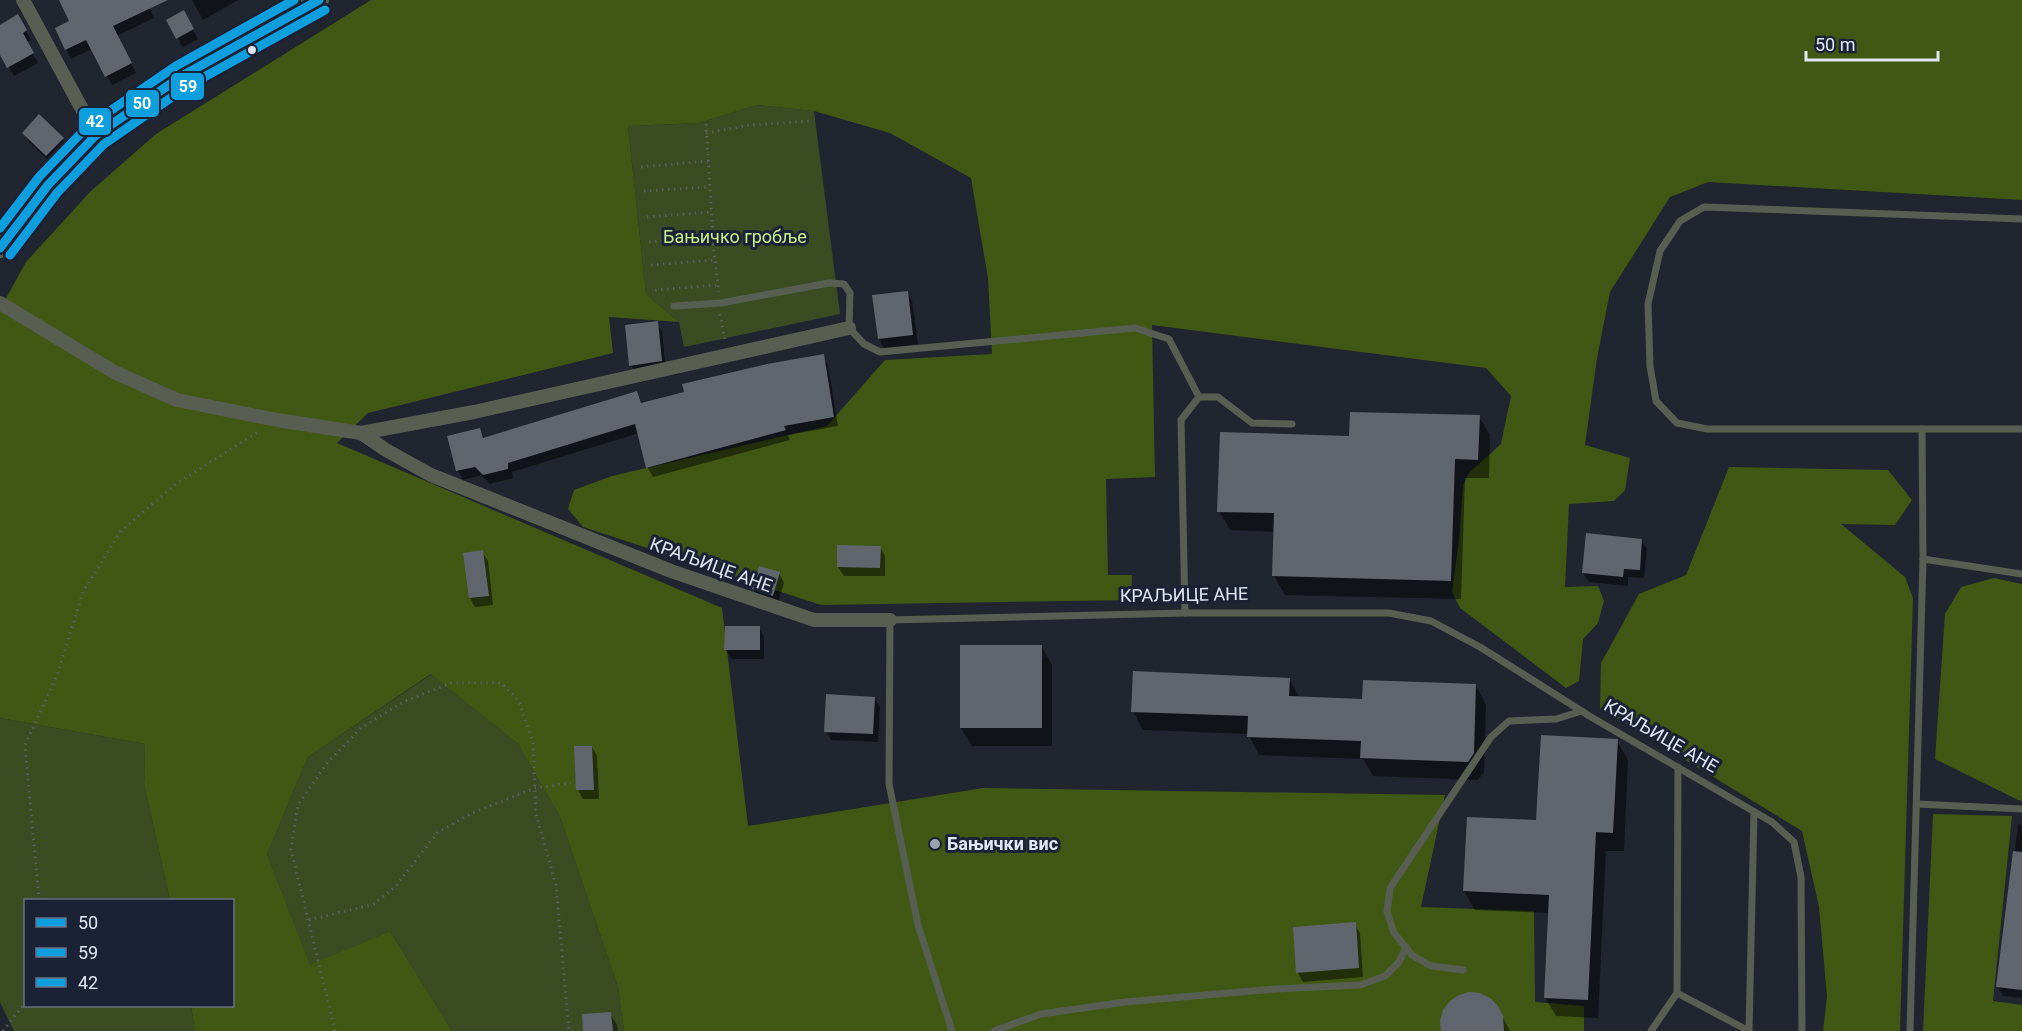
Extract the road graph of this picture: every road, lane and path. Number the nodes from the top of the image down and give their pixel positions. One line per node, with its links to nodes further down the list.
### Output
1 (23, 0): 6 (street)
2 (319, 0): 6 (main road)
3 (810, 121): 5 (path)
4 (706, 124): 5 (path)
5 (706, 133): 7 (path)
6 (96, 135): 16 (main road)
7 (708, 161): 8 (path); 9 (path)
8 (641, 167)
9 (710, 187): 10 (path); 11 (path)
10 (644, 191)
11 (711, 212): 12 (path); 14 (path)
12 (647, 217)
13 (2022, 219): 29 (lane)
14 (713, 236): 15 (path); 17 (path)
15 (649, 242)
16 (0, 248)
17 (715, 260): 18 (path); 19 (path)
18 (651, 265)
19 (718, 285): 20 (path); 22 (path)
20 (655, 290)
21 (0, 303): 27 (street)
22 (719, 303): 23 (lane); 24 (lane); 25 (path)
23 (674, 306)
24 (849, 328): 25 (street); 26 (lane)
25 (729, 355): 31 (street)
26 (1199, 397): 28 (lane); 34 (lane)
27 (277, 420): 31 (street); 43 (path)
28 (1292, 424)
29 (1922, 429): 30 (lane); 32 (lane)
30 (2022, 429)
31 (361, 433): 35 (street, КРАЉИЦЕ АНЕ)
32 (1923, 559): 33 (lane); 40 (lane)
33 (2022, 574)
34 (1185, 613): 35 (lane, КРАЉИЦЕ АНЕ); 36 (lane, КРАЉИЦЕ АНЕ)
35 (890, 620): 52 (lane)
36 (1582, 711): 37 (lane, КРАЉИЦЕ АНЕ); 45 (lane)
37 (1678, 767): 42 (lane, КРАЉИЦЕ АНЕ); 47 (lane)
38 (571, 783): 39 (path)
39 (535, 788): 44 (path); 44 (path); 51 (path)
40 (1917, 804): 41 (lane); 57 (lane)
41 (2022, 808)
42 (1754, 812): 55 (lane); 56 (lane, КРАЉИЦЕ АНЕ)
43 (39, 899)
44 (309, 920): 50 (path)
45 (1406, 947): 46 (lane); 53 (lane)
46 (1463, 970)
47 (1677, 993): 54 (lane); 55 (lane)
48 (24, 1005): 49 (path)
49 (3, 1031)
50 (335, 1031)
51 (568, 1031)
52 (952, 1031)
53 (993, 1031)
54 (1651, 1031)
55 (1749, 1031)
56 (1802, 1031)
57 (1910, 1031)

